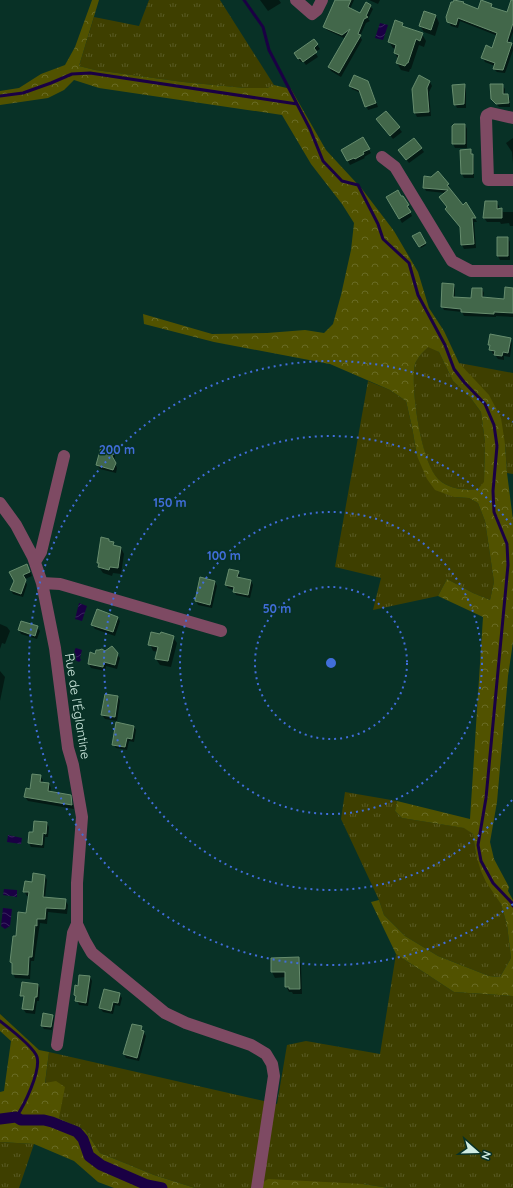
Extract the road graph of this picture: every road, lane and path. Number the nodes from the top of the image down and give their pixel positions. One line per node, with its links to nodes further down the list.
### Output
1 (296, 0): 2 (street)
2 (322, 0)
3 (513, 118): 5 (street)
4 (382, 157): 6 (street)
5 (513, 180)
6 (513, 271)
7 (64, 456): 9 (street)
8 (0, 503): 9 (street, Rue de l'Églantine)
9 (35, 562): 10 (street, Rue de l'Églantine)
10 (42, 583): 11 (street); 12 (street, Rue de l'Églantine)
11 (222, 632)
12 (77, 924): 13 (street, Rue de l'Églantine); 14 (street, Rue de l'Églantine)
13 (57, 1045)
14 (257, 1188)

